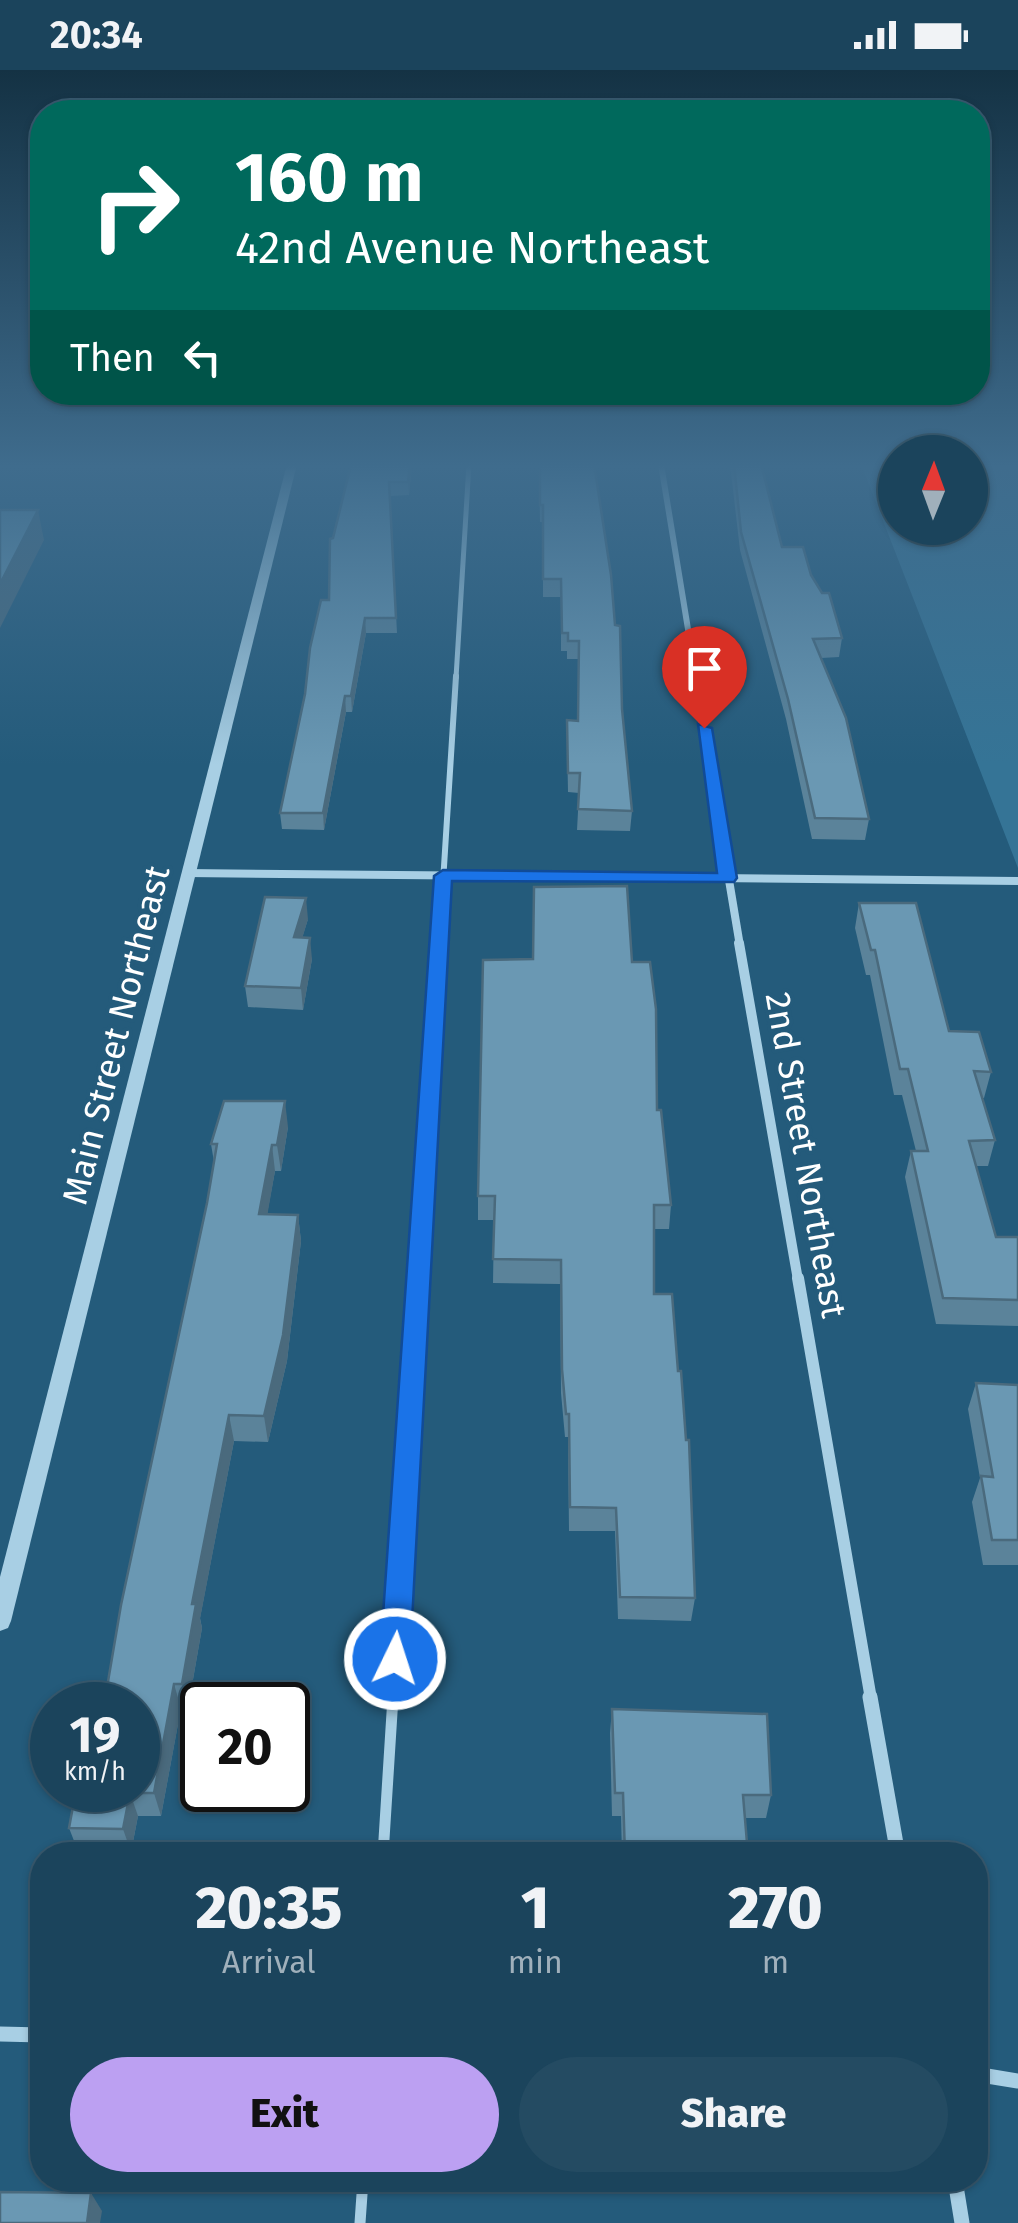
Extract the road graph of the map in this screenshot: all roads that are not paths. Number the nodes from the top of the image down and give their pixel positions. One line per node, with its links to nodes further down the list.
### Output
1 (266, 564): 4 (street, Main Street Northeast)
2 (463, 564): 5 (lane)
3 (677, 564): 6 (street, 2nd Street Northeast)
4 (188, 873): 5 (street); 8 (street, Main Street Northeast)
5 (443, 876): 6 (street); 9 (lane)
6 (728, 878): 7 (street); 10 (street, 2nd Street Northeast)
7 (1018, 881)
8 (0, 1621)
9 (384, 1842)
10 (896, 1842)
11 (0, 2034): 12 (street)
12 (30, 2035)
13 (988, 2076): 14 (street)
14 (1018, 2082)
15 (362, 2192): 17 (lane)
16 (956, 2192): 18 (street)
17 (360, 2223)
18 (962, 2223)

